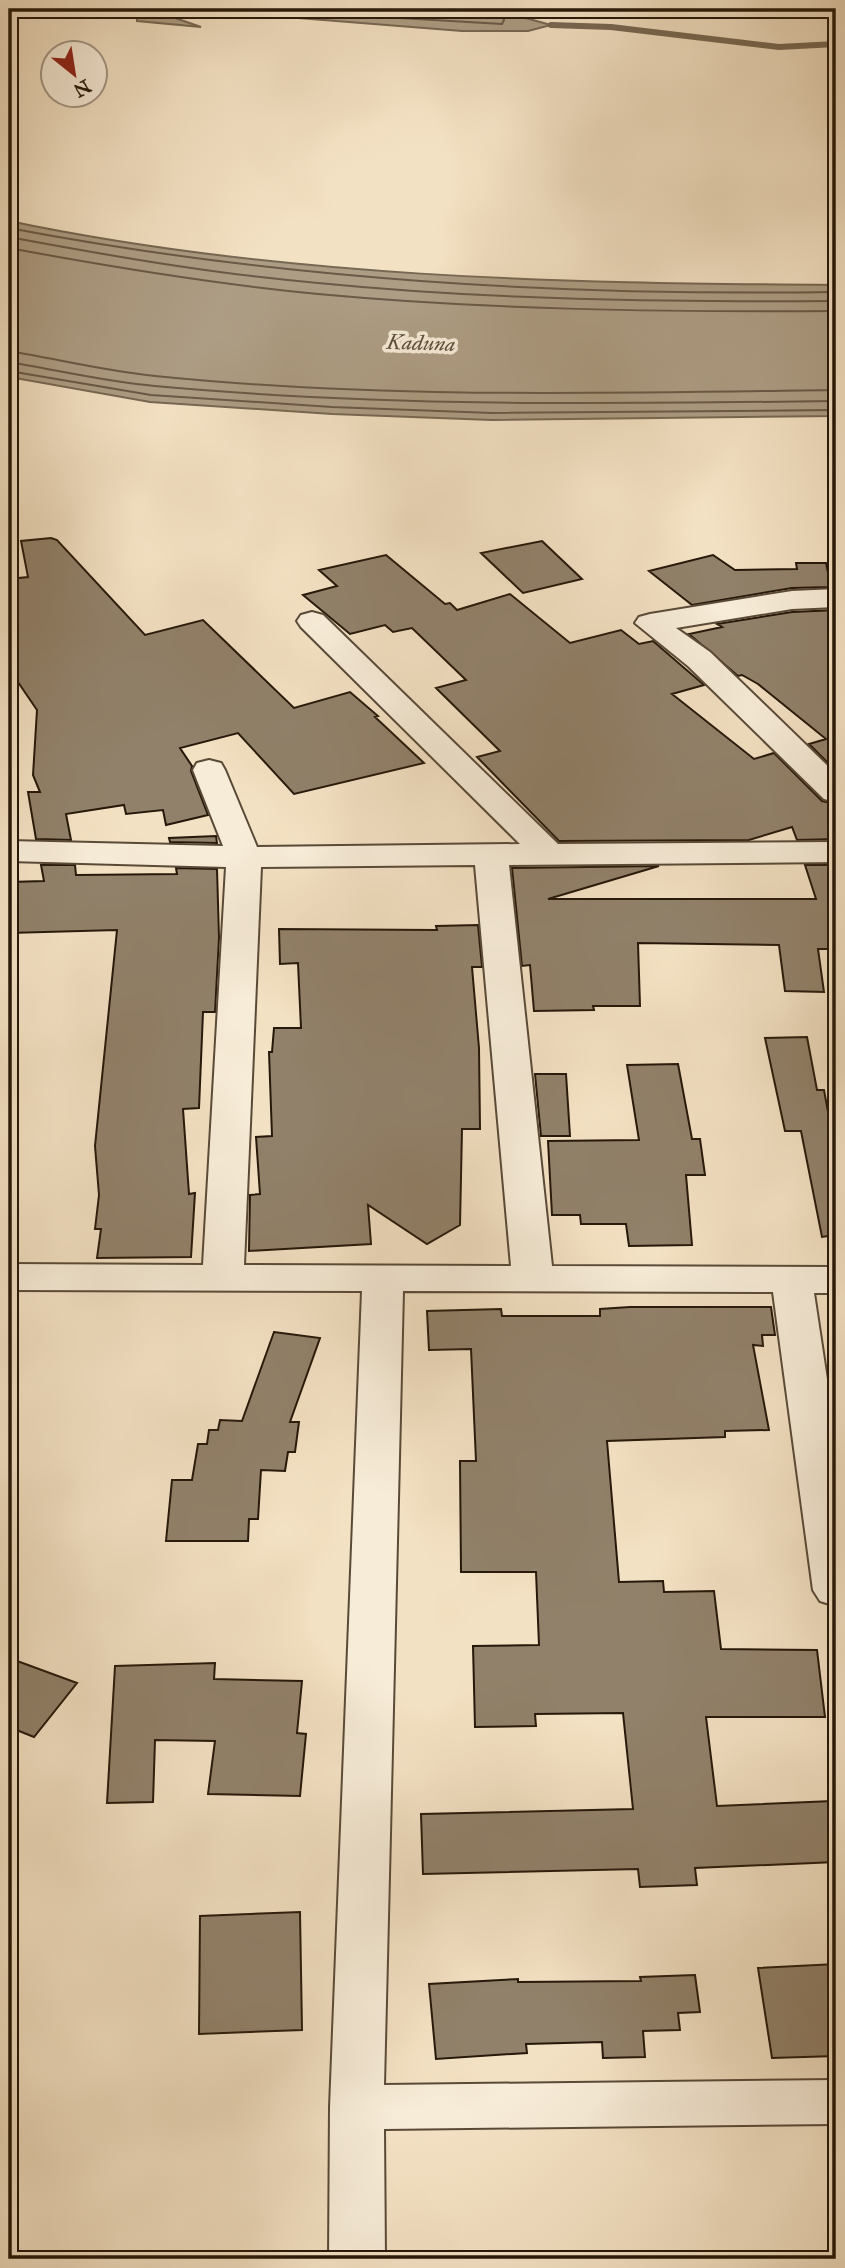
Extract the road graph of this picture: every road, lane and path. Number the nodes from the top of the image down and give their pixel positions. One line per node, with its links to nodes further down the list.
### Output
1 (836, 598): 4 (street)
2 (312, 621): 7 (street)
3 (209, 770): 8 (street)
4 (836, 792)
5 (9, 851): 8 (street)
6 (836, 852): 7 (street)
7 (549, 854): 9 (street)
8 (244, 857): 9 (street); 11 (street)
9 (491, 857): 13 (street)
10 (9, 1277): 11 (street)
11 (223, 1278): 12 (street)
12 (383, 1278): 13 (street); 18 (street)
13 (533, 1279): 14 (street)
14 (792, 1280): 15 (street); 16 (street)
15 (836, 1280)
16 (836, 1590)
17 (836, 2102): 18 (street)
18 (357, 2107): 19 (street)
19 (357, 2259)

